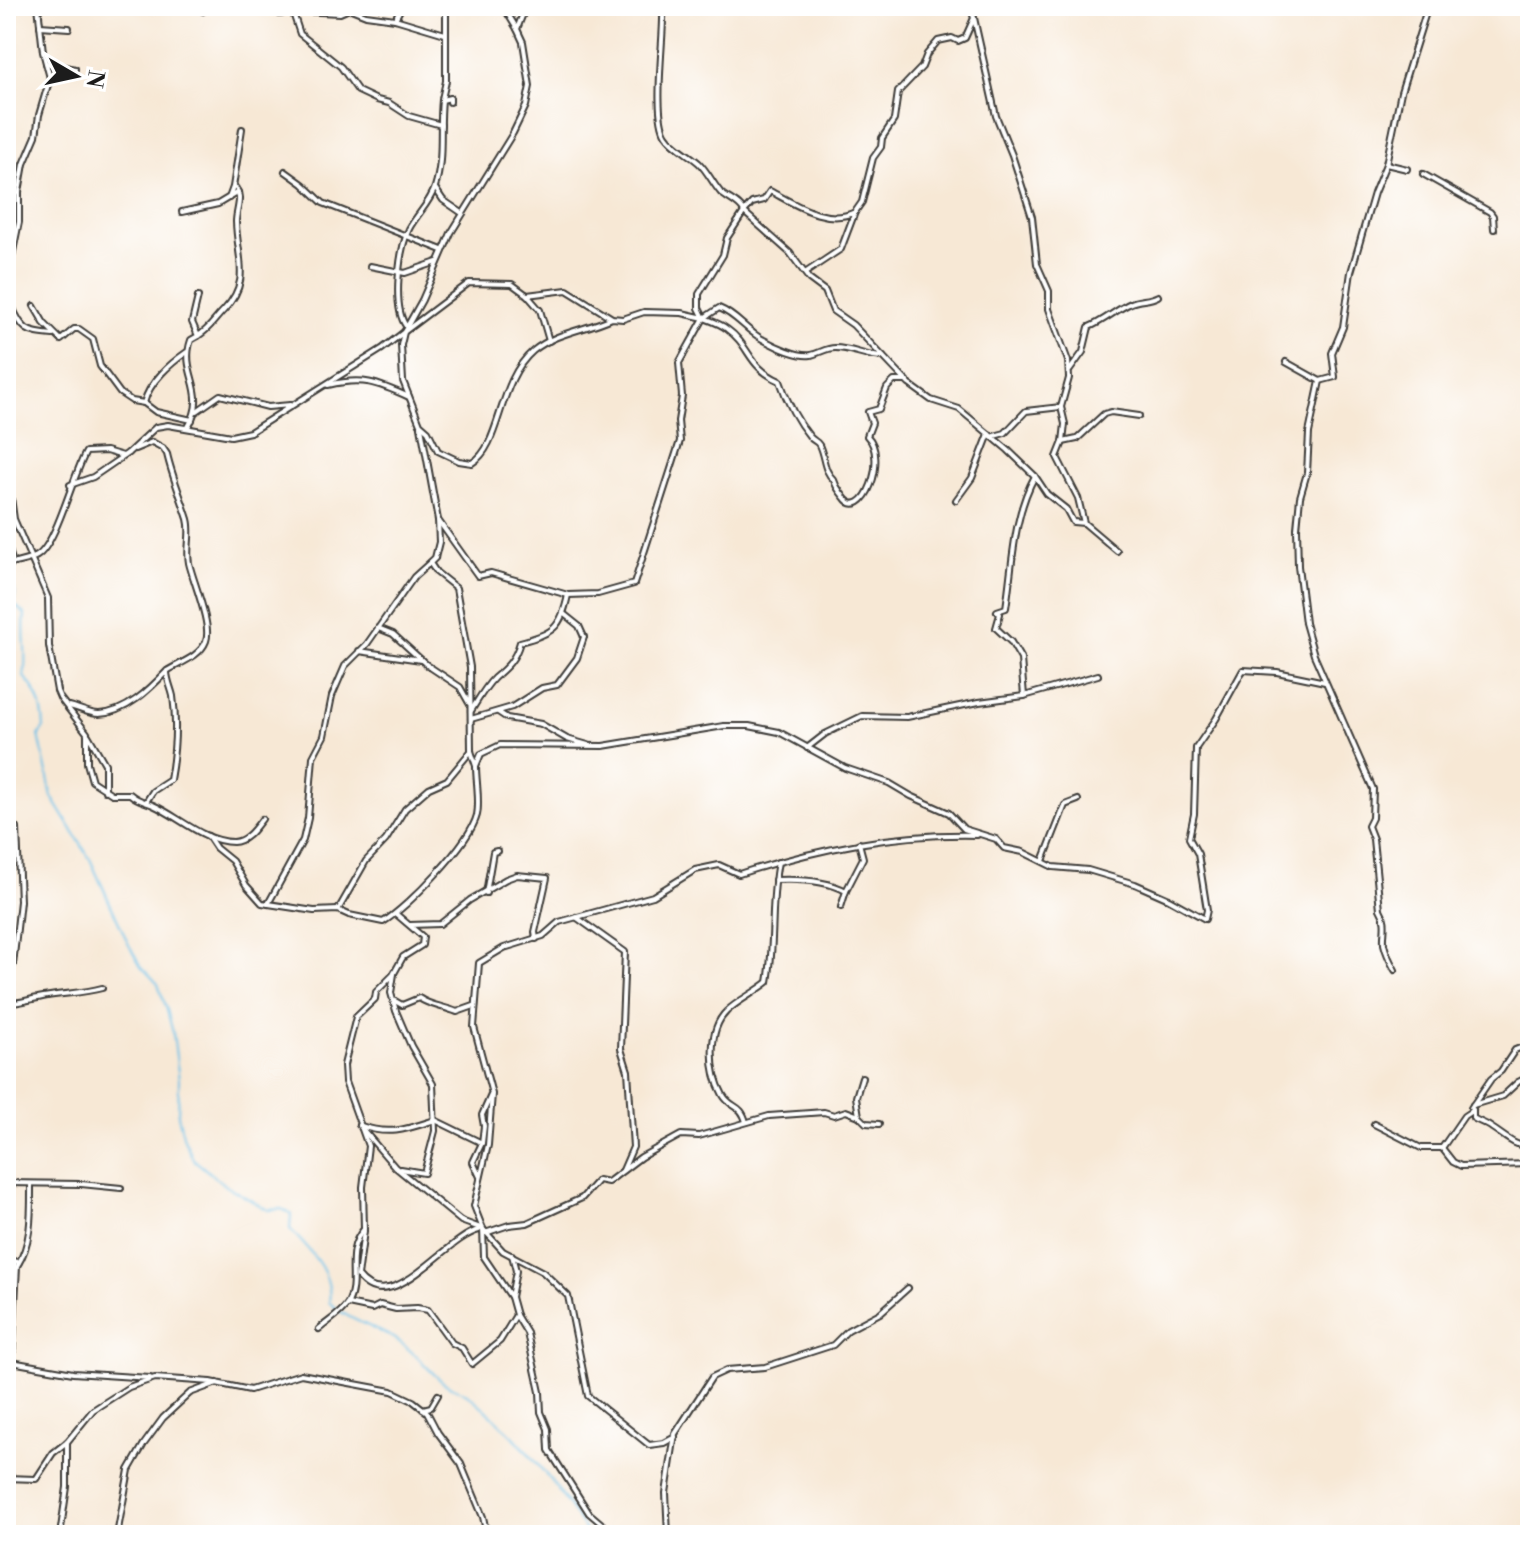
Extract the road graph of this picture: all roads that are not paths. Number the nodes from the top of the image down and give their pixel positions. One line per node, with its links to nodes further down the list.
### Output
1 (38, 6): 15 (street)
2 (286, 6): 11 (street)
3 (402, 6): 14 (street)
4 (446, 6): 18 (street)
5 (503, 6): 17 (street)
6 (526, 6): 17 (street)
7 (663, 6): 34 (street)
8 (970, 6): 13 (street)
9 (1428, 6): 25 (street)
10 (353, 7): 11 (street); 14 (street)
11 (296, 10): 12 (street); 23 (street)
12 (280, 14)
13 (974, 18): 35 (street); 59 (street)
14 (395, 19): 18 (street)
15 (40, 26): 16 (street); 19 (street)
16 (69, 28)
17 (517, 29): 36 (street)
18 (445, 34): 21 (street)
19 (46, 63): 20 (street); 20 (street)
20 (50, 78): 47 (street)
21 (442, 100): 22 (street); 23 (street)
22 (450, 102)
23 (441, 125): 30 (street)
24 (242, 129): 29 (street)
25 (1386, 164): 26 (street); 61 (street)
26 (1407, 169)
27 (285, 171): 38 (street)
28 (1423, 174): 37 (street)
29 (234, 186): 31 (street); 32 (street)
30 (435, 188): 36 (street); 38 (street)
31 (238, 192): 32 (street); 53 (street)
32 (229, 198): 33 (street)
33 (182, 212)
34 (744, 212): 35 (street); 43 (street); 50 (street)
35 (855, 212): 43 (street)
36 (462, 213): 39 (street)
37 (1494, 229)
38 (407, 237): 39 (street); 42 (street)
39 (442, 250): 40 (street)
40 (437, 262): 42 (street); 51 (street)
41 (370, 266): 42 (street)
42 (400, 271): 51 (street)
43 (805, 273): 56 (street)
44 (527, 295): 49 (street); 51 (street); 54 (street)
45 (1158, 296): 59 (street)
46 (198, 297): 53 (street)
47 (9, 300): 52 (street); 58 (street)
48 (34, 306): 52 (street)
49 (612, 318): 50 (street); 54 (street)
50 (704, 318): 56 (street); 60 (street); 89 (street)
51 (405, 329): 62 (street); 63 (street)
52 (56, 335): 64 (street)
53 (198, 336): 55 (street)
54 (549, 341): 71 (street)
55 (187, 352): 64 (street); 68 (street)
56 (885, 357): 60 (street)
57 (1286, 362): 61 (street)
58 (6, 368)
59 (1068, 372): 66 (street)
60 (906, 381): 73 (street)
61 (1320, 381): 96 (street)
62 (325, 386): 63 (street); 65 (street)
63 (409, 397): 71 (street)
64 (144, 403): 70 (street)
65 (292, 404): 68 (street); 72 (street)
66 (1061, 407): 73 (street); 74 (street)
67 (6, 408): 79 (street)
68 (196, 412): 70 (street)
69 (1139, 416): 74 (street)
70 (192, 420): 72 (street)
71 (420, 424): 81 (street)
72 (188, 427): 75 (street)
73 (990, 435): 76 (street); 78 (street)
74 (1063, 442): 82 (street)
75 (126, 454): 77 (street); 77 (street); 94 (street)
76 (1035, 476): 82 (street); 97 (street)
77 (70, 485): 85 (street)
78 (956, 500)
79 (11, 502): 80 (street); 85 (street)
80 (6, 509)
81 (438, 520): 86 (street); 89 (street)
82 (1084, 523): 84 (street)
83 (6, 541): 87 (street)
84 (1117, 551)
85 (29, 557): 87 (street); 98 (street)
86 (435, 558): 91 (street); 99 (street)
87 (13, 563): 88 (street)
88 (6, 566)
89 (568, 595): 90 (street)
90 (564, 614): 99 (street); 100 (street)
91 (378, 628): 92 (street); 93 (street)
92 (359, 651): 93 (street); 121 (street)
93 (423, 660): 99 (street)
94 (167, 671): 98 (street); 109 (street)
95 (1098, 675): 97 (street)
96 (1325, 682): 116 (street); 129 (street)
97 (1024, 696): 104 (street)
98 (66, 706): 102 (street)
99 (471, 708): 101 (street)
100 (498, 712): 101 (street); 103 (street)
101 (471, 719): 105 (street)
102 (87, 733): 107 (street); 107 (street)
103 (590, 746): 104 (street); 106 (street)
104 (807, 748): 113 (street)
105 (471, 751): 106 (street); 123 (street)
106 (476, 766): 124 (street)
107 (105, 791): 109 (street)
108 (1078, 800): 116 (street)
109 (146, 802): 112 (street)
110 (262, 819): 112 (street)
111 (6, 823): 128 (street)
112 (207, 835): 121 (street)
113 (979, 835): 114 (street); 116 (street)
114 (859, 843): 117 (street); 119 (street)
115 (497, 851): 120 (street)
116 (1043, 861)
117 (778, 862): 118 (street); 125 (street)
118 (775, 880): 119 (street); 142 (street)
119 (846, 891): 122 (street)
120 (486, 893): 126 (street); 127 (street)
121 (268, 904): 123 (street)
122 (841, 907)
123 (338, 910): 124 (street)
124 (396, 914): 126 (street)
125 (576, 917): 127 (street); 151 (street)
126 (408, 924): 130 (street)
127 (536, 939): 134 (street)
128 (13, 965)
129 (1395, 970)
130 (394, 972): 132 (street); 145 (street)
131 (102, 988): 133 (street)
132 (393, 1000): 134 (street); 141 (street)
133 (6, 1003)
134 (475, 1006): 138 (street)
135 (1530, 1044): 139 (street)
136 (1530, 1076): 139 (street)
137 (862, 1077): 140 (street)
138 (492, 1093): 146 (street); 152 (street)
139 (1473, 1107): 147 (street); 148 (street)
140 (859, 1116): 142 (street); 143 (street)
141 (435, 1120): 145 (street); 146 (street); 150 (street)
142 (746, 1122): 151 (street)
143 (879, 1124)
144 (1374, 1124): 147 (street)
145 (359, 1125): 150 (street); 156 (street)
146 (482, 1143): 152 (street)
147 (1442, 1148): 149 (street)
148 (1530, 1148)
149 (1530, 1164)
150 (398, 1169): 157 (street)
151 (623, 1172): 157 (street)
152 (480, 1178): 157 (street)
153 (6, 1183): 154 (street)
154 (31, 1184): 155 (street); 160 (street)
155 (121, 1188)
156 (364, 1229): 157 (street); 163 (street)
157 (484, 1231): 158 (street); 162 (street)
158 (512, 1255): 162 (street); 171 (street)
159 (6, 1260): 160 (street)
160 (19, 1262): 166 (street)
161 (908, 1288): 171 (street)
162 (511, 1297): 164 (street)
163 (348, 1304): 164 (street); 165 (street)
164 (516, 1315): 174 (street)
165 (319, 1329)
166 (9, 1361): 167 (street)
167 (155, 1378): 168 (street); 172 (street)
168 (220, 1383): 170 (street); 176 (street)
169 (438, 1395): 170 (street)
170 (423, 1409): 177 (street)
171 (675, 1437): 178 (street)
172 (67, 1442): 173 (street); 175 (street)
173 (6, 1478)
174 (609, 1530)
175 (60, 1535)
176 (117, 1535)
177 (487, 1535)
178 (668, 1535)

